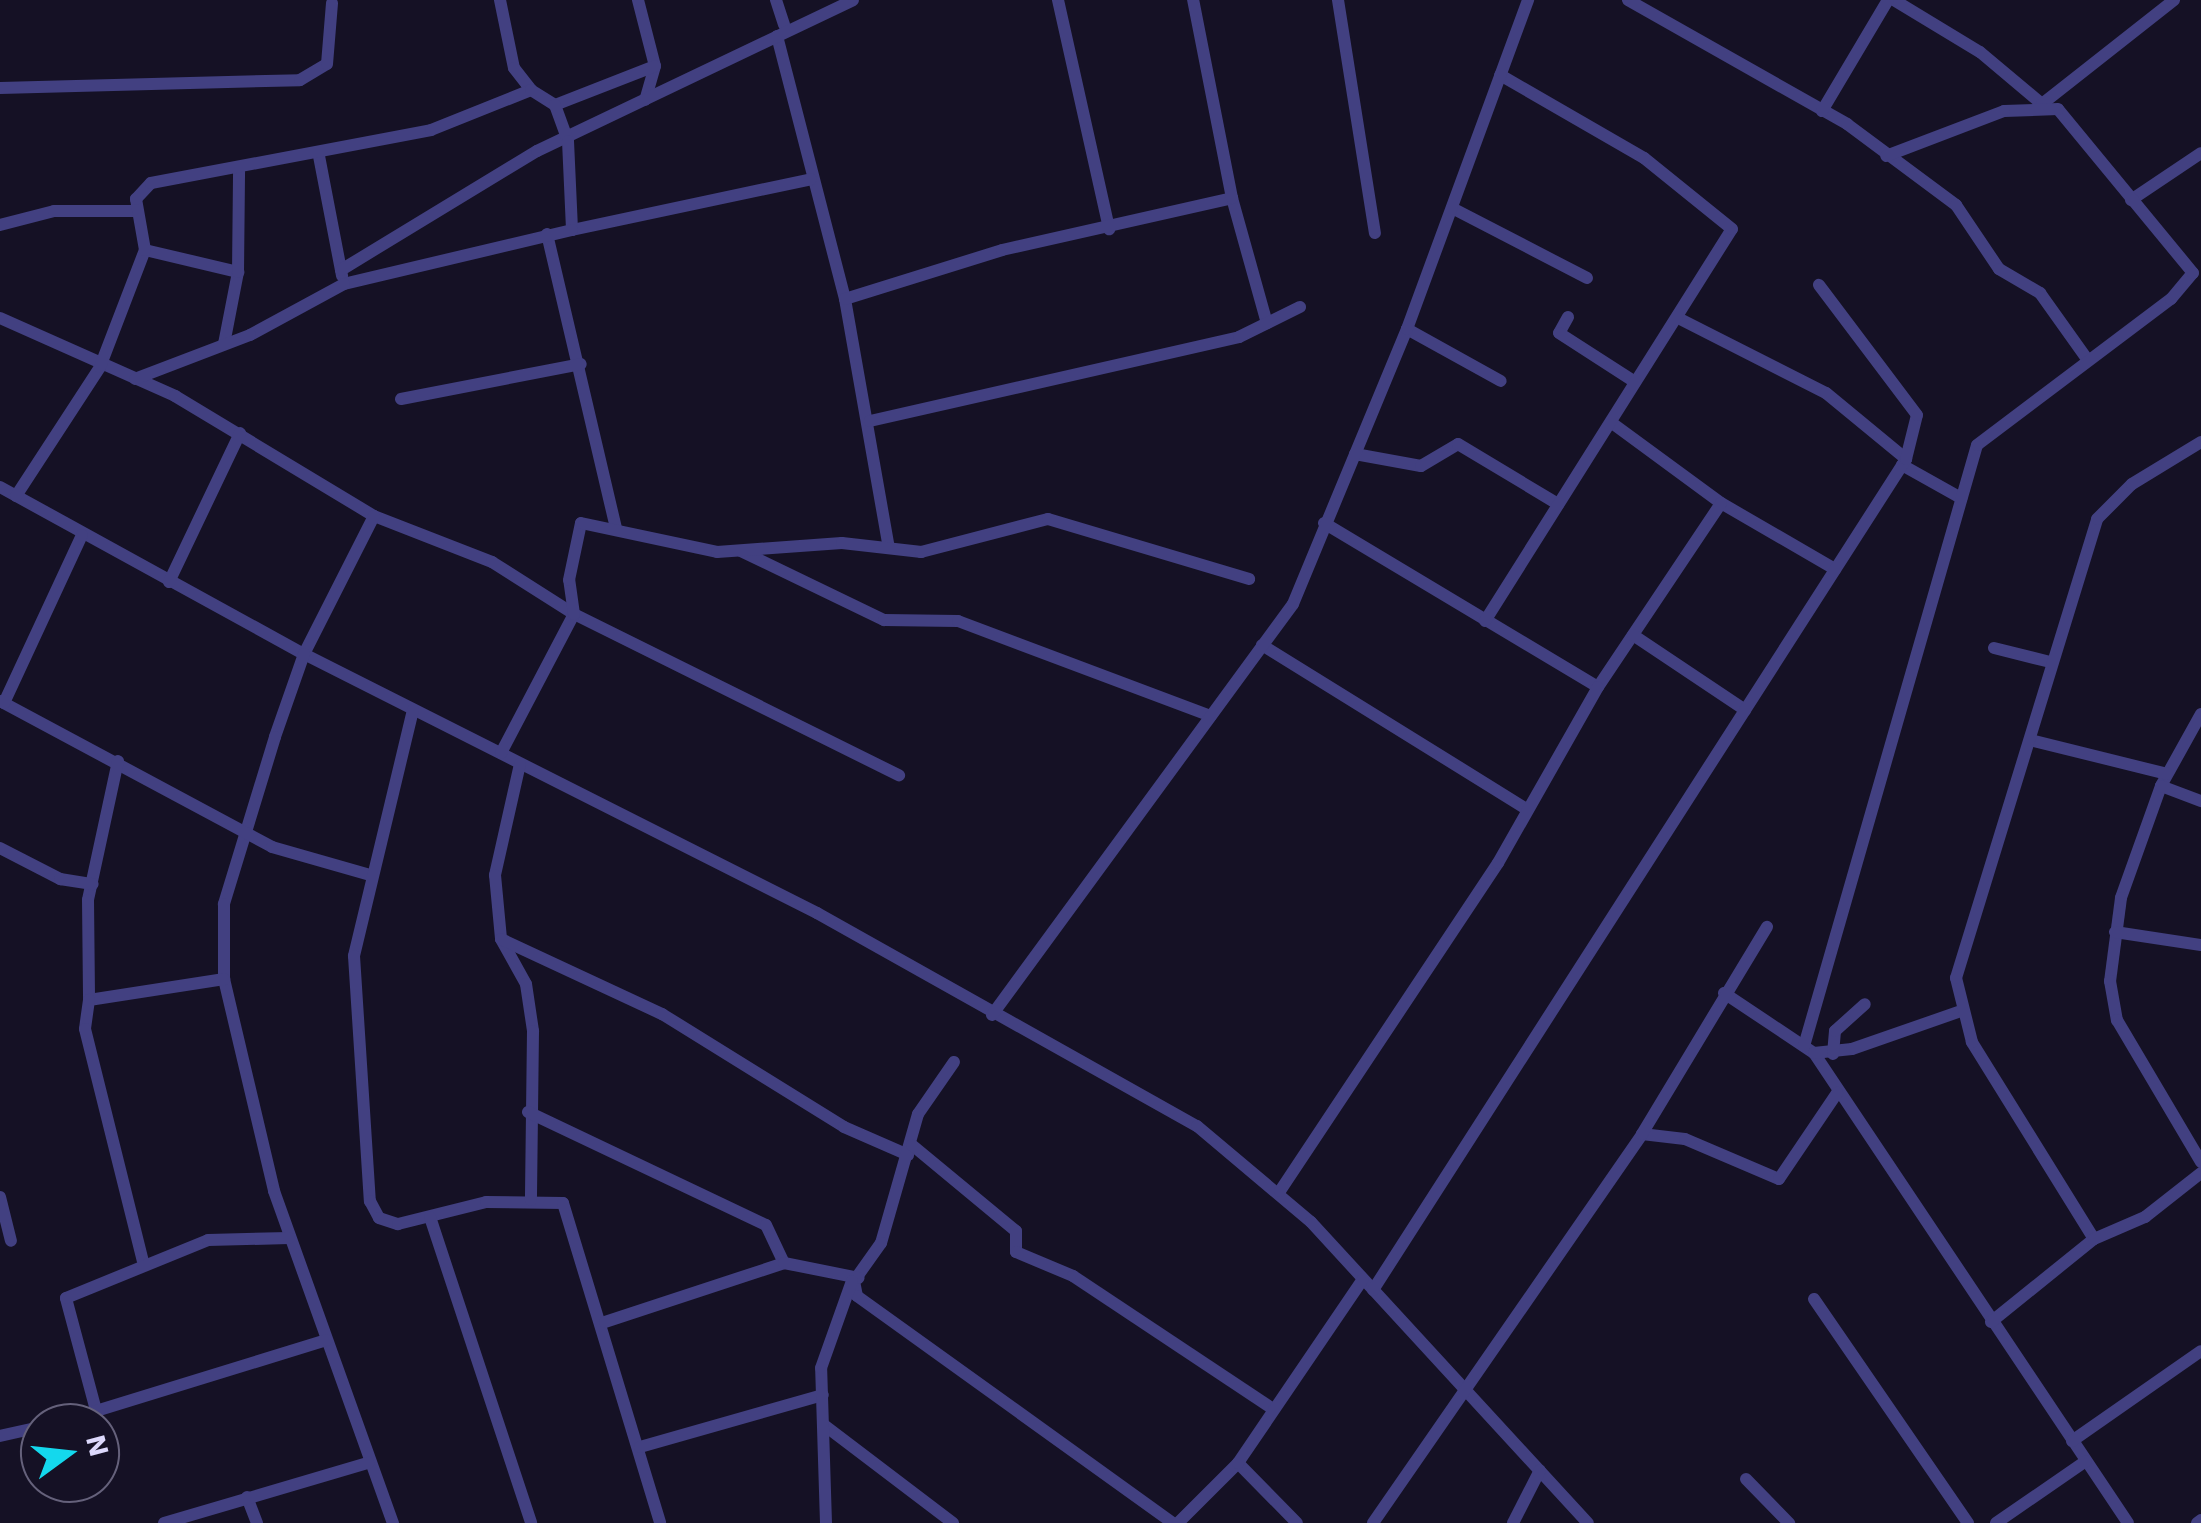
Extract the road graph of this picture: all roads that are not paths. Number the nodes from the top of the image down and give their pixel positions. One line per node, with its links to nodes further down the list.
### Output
1 (347, 0): 12 (street)
2 (500, 0): 18 (street)
3 (638, 0): 15 (street)
4 (776, 0): 14 (street)
5 (852, 0): 14 (street)
6 (1058, 0): 34 (street)
7 (1193, 0): 29 (street)
8 (1338, 0): 36 (street)
9 (1528, 0): 16 (street)
10 (1628, 0): 22 (street)
11 (1891, 0): 20 (street); 22 (street)
12 (328, 2): 17 (street)
13 (2167, 2): 20 (street)
14 (781, 31): 19 (street); 28 (street)
15 (655, 66): 19 (street); 21 (street)
16 (1500, 75): 31 (street); 48 (street)
17 (0, 88)
18 (531, 90): 21 (street); 25 (street)
19 (645, 100): 23 (street)
20 (2042, 104): 26 (street); 30 (street)
21 (555, 105): 23 (street)
22 (1822, 110): 26 (street)
23 (568, 141): 35 (street); 40 (street)
24 (2201, 152): 30 (street)
25 (319, 156): 27 (street); 40 (street)
26 (1886, 156): 52 (street)
27 (239, 172): 32 (street); 39 (street)
28 (812, 179): 35 (street); 44 (street)
29 (1232, 198): 34 (street); 49 (street)
30 (2131, 200): 43 (street)
31 (1452, 208): 41 (street); 50 (street)
32 (136, 211): 33 (street); 38 (street)
33 (0, 225)
34 (1109, 229): 44 (street)
35 (572, 230): 37 (street)
36 (1375, 232)
37 (547, 234): 40 (street); 53 (street)
38 (145, 250): 39 (street); 54 (street)
39 (238, 272): 51 (street)
40 (342, 277): 51 (street)
41 (1587, 278)
42 (1819, 285): 64 (street)
43 (2194, 286): 52 (street)
44 (845, 298): 59 (street)
45 (1300, 307): 49 (street)
46 (1568, 317): 56 (street)
47 (0, 318): 54 (street)
48 (1682, 320): 56 (street); 64 (street)
49 (1267, 323): 59 (street)
50 (1408, 329): 57 (street); 63 (street)
51 (224, 344): 55 (street)
52 (2087, 359): 67 (street)
53 (581, 364): 58 (street); 72 (street)
54 (100, 368): 55 (street); 66 (street)
55 (135, 378): 61 (street)
56 (1632, 380): 60 (street)
57 (1501, 381)
58 (401, 399)
59 (870, 421): 74 (street)
60 (1612, 423): 68 (street); 69 (street)
61 (240, 432): 70 (street); 78 (street)
62 (2201, 442): 85 (street)
63 (1355, 454): 69 (street); 71 (street)
64 (1904, 462): 67 (street); 76 (street)
65 (0, 488): 66 (street)
66 (16, 496): 73 (street)
67 (1961, 498): 114 (street)
68 (1721, 503): 76 (street); 81 (street)
69 (1558, 504): 80 (street)
70 (374, 516): 79 (street); 84 (street)
71 (1324, 523): 80 (street); 82 (street)
72 (616, 528): 75 (street); 79 (street)
73 (82, 535): 78 (street); 87 (street)
74 (888, 544): 75 (street); 77 (street)
75 (738, 550): 91 (street)
76 (1834, 570): 89 (street)
77 (1249, 579)
78 (169, 582): 84 (street)
79 (574, 614): 93 (street); 96 (street)
80 (1485, 620): 86 (street)
81 (1632, 636): 86 (street); 89 (street)
82 (1262, 645): 91 (street); 99 (street)
83 (1994, 648): 85 (street)
84 (304, 654): 88 (street); 100 (street)
85 (2050, 662): 92 (street)
86 (1598, 688): 99 (street)
87 (2, 702): 94 (street)
88 (413, 710): 93 (street); 102 (street)
89 (1745, 710): 134 (street)
90 (2201, 714): 97 (street)
91 (1211, 716): 113 (street)
92 (2030, 740): 97 (street); 112 (street)
93 (502, 753): 95 (street)
94 (118, 761): 100 (street); 103 (street)
95 (520, 764): 106 (street); 113 (street)
96 (900, 775)
97 (2164, 780): 98 (street); 105 (street)
98 (2201, 802)
99 (1526, 809): 123 (street)
100 (251, 837): 102 (street); 108 (street)
101 (0, 848): 103 (street)
102 (370, 875): 126 (street)
103 (92, 884): 110 (street)
104 (1767, 928): 109 (street)
105 (2114, 932): 107 (street); 121 (street)
106 (501, 939): 118 (street); 120 (street)
107 (2201, 946)
108 (224, 979): 110 (street); 127 (street)
109 (1724, 993): 114 (street); 119 (street)
110 (89, 1000): 130 (street)
111 (1864, 1004): 115 (street)
112 (1960, 1010): 115 (street); 128 (street)
113 (992, 1015): 123 (street)
114 (1809, 1049): 115 (street); 117 (street)
115 (1833, 1054)
116 (954, 1062): 120 (street)
117 (1837, 1093): 119 (street); 137 (street)
118 (528, 1112): 125 (street); 131 (street)
119 (1642, 1134): 140 (street)
120 (910, 1150): 132 (street); 144 (street)
121 (2201, 1162)
122 (2201, 1173): 128 (street)
123 (1280, 1190): 134 (street)
124 (0, 1197): 129 (street)
125 (530, 1200): 126 (street); 136 (street)
126 (430, 1217): 157 (street)
127 (289, 1238): 130 (street); 138 (street)
128 (2094, 1239): 137 (street)
129 (11, 1240)
130 (143, 1261): 142 (street)
131 (784, 1262): 133 (street); 136 (street)
132 (866, 1274): 133 (street); 161 (street)
133 (852, 1281): 141 (street)
134 (1368, 1284): 140 (street); 144 (street)
135 (1814, 1299): 167 (street)
136 (605, 1322): 147 (street)
137 (1992, 1322): 146 (street)
138 (327, 1340): 143 (street); 149 (street)
139 (2201, 1351): 146 (street)
140 (1470, 1392): 151 (street); 163 (street)
141 (823, 1395): 145 (street); 147 (street)
142 (94, 1403)
143 (120, 1407)
144 (1270, 1407): 150 (street)
145 (824, 1425): 159 (street); 160 (street)
146 (2072, 1441): 148 (street)
147 (640, 1447): 158 (street)
148 (2086, 1461): 168 (street); 169 (street)
149 (368, 1462): 153 (street); 156 (street)
150 (1238, 1463): 161 (street); 162 (street)
151 (1540, 1470): 164 (street); 165 (street)
152 (1746, 1479): 166 (street)
153 (247, 1497): 154 (street); 155 (street)
154 (164, 1523)
155 (257, 1523)
156 (392, 1523)
157 (530, 1523)
158 (660, 1523)
159 (826, 1523)
160 (953, 1523)
161 (1175, 1523)
162 (1296, 1523)
163 (1373, 1523)
164 (1513, 1523)
165 (1588, 1523)
166 (1788, 1523)
167 (1968, 1523)
168 (1996, 1523)
169 (2128, 1523)

